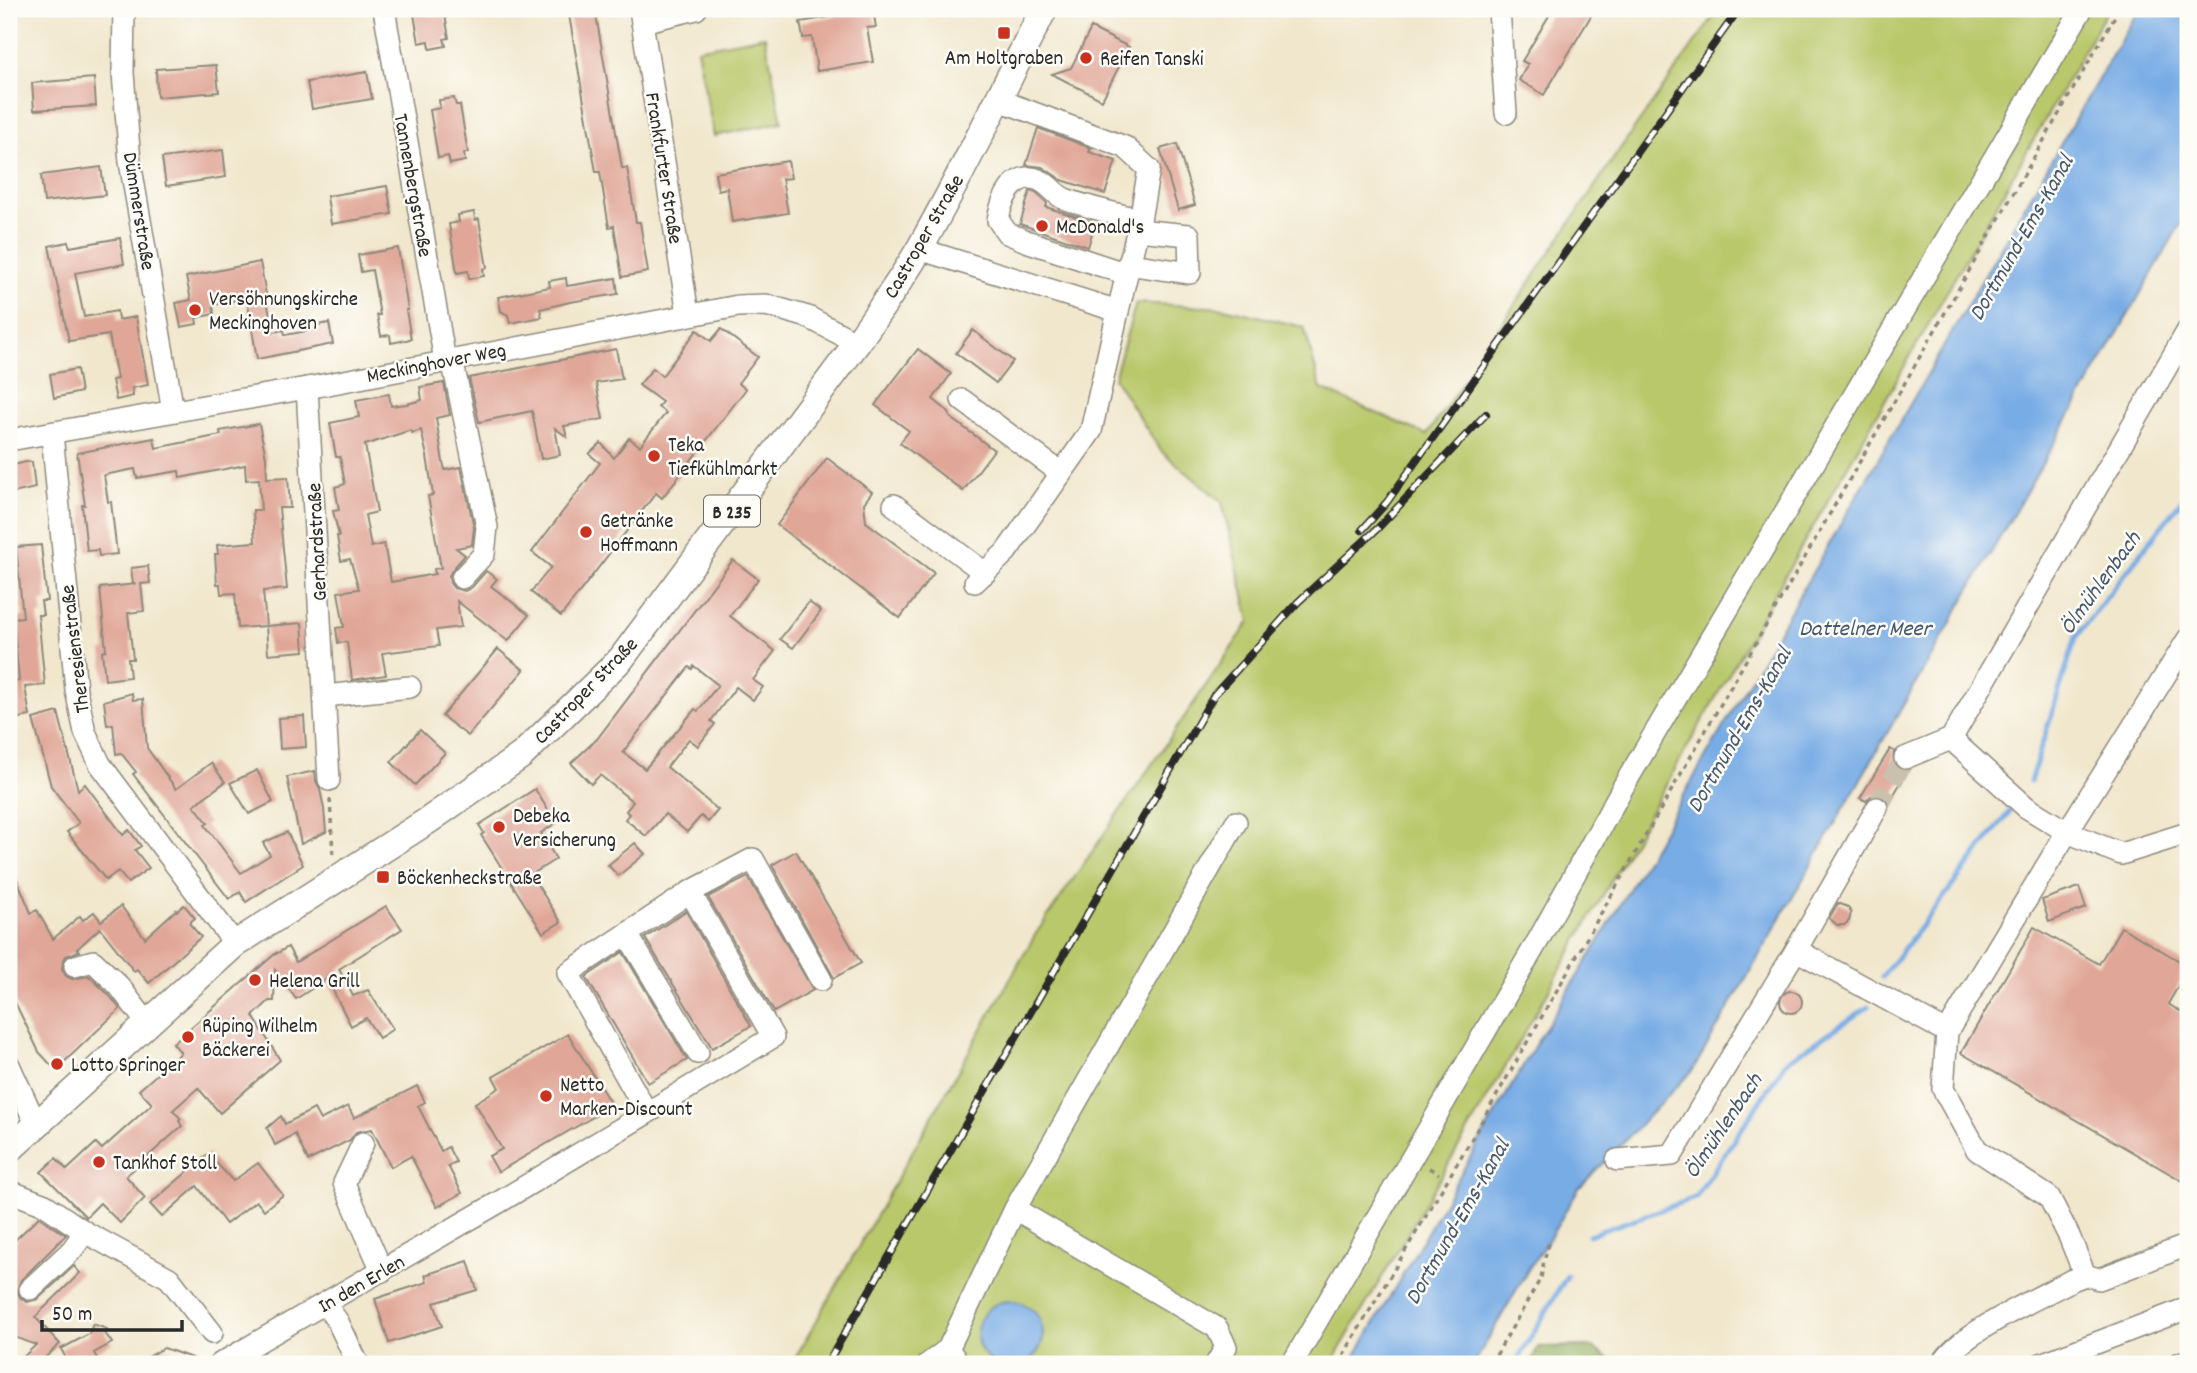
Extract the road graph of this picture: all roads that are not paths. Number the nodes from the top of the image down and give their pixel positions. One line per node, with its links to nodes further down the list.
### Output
1 (124, 9): 20 (street, Dümmerstraße)
2 (384, 9): 17 (street, Tannenbergstraße)
3 (696, 9): 7 (street, Frankfurter Straße)
4 (1044, 9): 8 (main road, Castroper Straße / B 235)
5 (1499, 9): 9 (street)
6 (2082, 9): 67 (street)
7 (641, 15): 14 (street, Frankfurter Straße)
8 (999, 100): 10 (street); 11 (main road, Castroper Straße / B 235)
9 (1506, 113)
10 (1138, 225): 12 (street); 12 (street); 12 (street)
11 (919, 249): 13 (street); 16 (main road, Castroper Straße / B 235)
12 (1128, 269): 13 (street)
13 (1118, 311): 23 (street)
14 (688, 314): 16 (street, Meckinghover Weg); 17 (street, Meckinghover Weg)
15 (2188, 330): 29 (street)
16 (857, 343): 38 (main road, Castroper Straße / B 235)
17 (449, 360): 18 (street, Meckinghover Weg); 25 (street, Tannenbergstraße)
18 (307, 388): 20 (street, Meckinghover Weg); 28 (street, Gerhardstraße)
19 (962, 400): 23 (street)
20 (173, 411): 21 (street, Meckinghover Weg)
21 (52, 433): 22 (street, Meckinghover Weg); 38 (street, Theresienstraße)
22 (9, 440)
23 (1061, 473): 24 (street)
24 (894, 505)
25 (462, 579)
26 (2188, 639): 34 (street)
27 (410, 687): 28 (street)
28 (325, 696): 31 (street, Gerhardstraße)
29 (1951, 739): 30 (street); 34 (street)
30 (1905, 758)
31 (329, 780)
32 (1877, 808): 39 (street)
33 (1236, 822): 52 (street)
34 (2067, 832): 35 (street); 43 (street)
35 (2188, 832)
36 (690, 892): 37 (street); 41 (street); 46 (street, In den Erlen)
37 (627, 934): 44 (street); 46 (street)
38 (235, 944): 42 (main road, Castroper Straße / B 235)
39 (1797, 950): 43 (street); 50 (street)
40 (75, 966): 42 (street)
41 (821, 980)
42 (147, 1023): 47 (main road, Castroper Straße / B 235)
43 (1947, 1032): 56 (street)
44 (698, 1053)
45 (9, 1065): 47 (street)
46 (647, 1113): 55 (street, In den Erlen)
47 (36, 1124): 49 (main road, Castroper Straße / B 235)
48 (363, 1143): 55 (street)
49 (9, 1150)
50 (1617, 1160)
51 (9, 1191): 53 (street)
52 (1016, 1209): 61 (street); 66 (street)
53 (85, 1233): 57 (street); 60 (street)
54 (2188, 1245): 56 (street)
55 (382, 1271): 58 (street, In den Erlen)
56 (2085, 1275): 68 (street)
57 (30, 1289)
58 (325, 1304): 63 (street, In den Erlen); 64 (street)
59 (2188, 1308): 69 (street)
60 (212, 1333)
61 (953, 1357): 65 (street)
62 (2188, 1360): 70 (street)
63 (220, 1364)
64 (358, 1364)
65 (928, 1364)
66 (1216, 1364)
67 (1292, 1364)
68 (1942, 1364)
69 (2041, 1364)
70 (2178, 1364)

